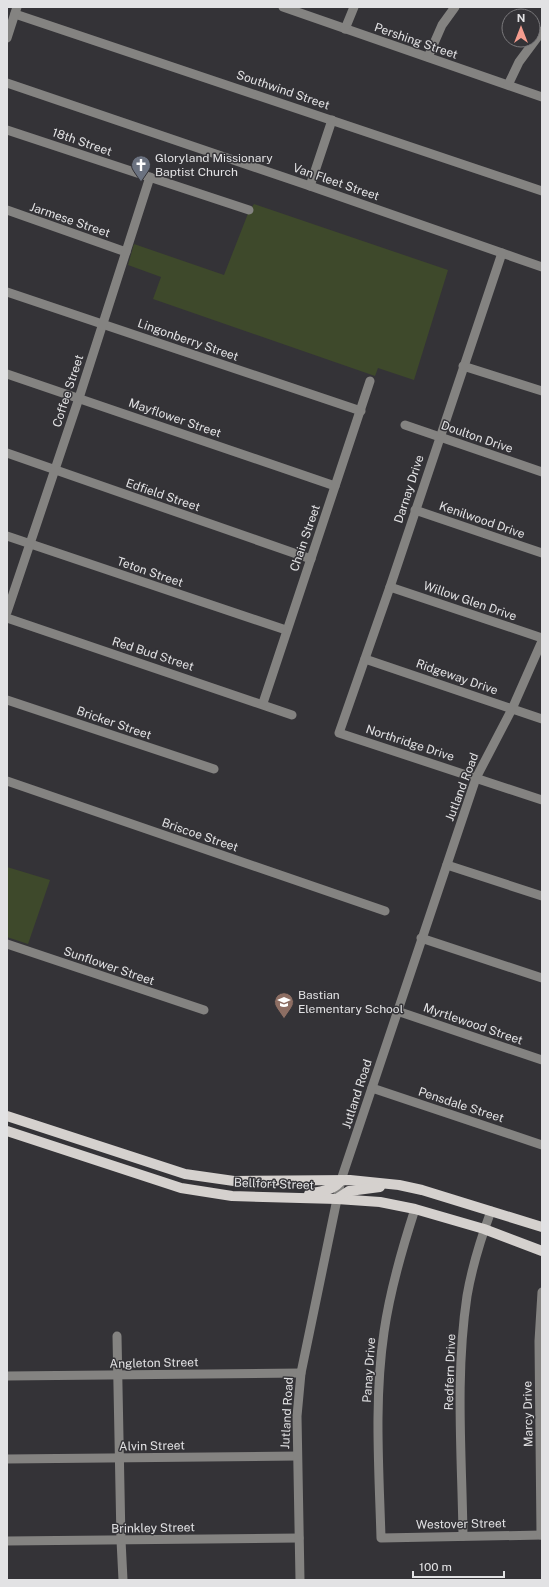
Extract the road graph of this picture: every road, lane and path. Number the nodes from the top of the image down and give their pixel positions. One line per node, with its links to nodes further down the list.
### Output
1 (283, 7): 5 (street, Pershing Street)
2 (354, 7): 5 (street)
3 (455, 7): 8 (street)
4 (16, 11): 7 (street); 12 (street, Southwind Street)
5 (346, 30): 8 (street, Pershing Street)
6 (542, 31): 10 (street)
7 (7, 38)
8 (428, 57): 10 (street, Pershing Street)
9 (7, 83): 15 (street, Van Fleet Street)
10 (508, 86): 11 (street, Pershing Street)
11 (542, 97)
12 (332, 120): 15 (street); 16 (street, Southwind Street)
13 (7, 130): 14 (street, 18th Street)
14 (150, 177): 18 (street, 18th Street); 19 (street, Coffee Street)
15 (310, 186): 20 (street, Van Fleet Street)
16 (542, 190)
17 (7, 210): 19 (street, Jarmese Street)
18 (248, 210)
19 (126, 252): 23 (street, Coffee Street)
20 (502, 253): 21 (street, Van Fleet Street); 24 (street, Darnay Drive)
21 (542, 267)
22 (7, 292): 23 (street, Lingonberry Street)
23 (102, 323): 28 (street, Coffee Street); 29 (street, Lingonberry Street)
24 (463, 366): 27 (street); 31 (street, Darnay Drive)
25 (7, 374): 28 (street, Mayflower Street)
26 (370, 381): 29 (street, Chain Street)
27 (542, 391)
28 (79, 398): 33 (street, Coffee Street); 35 (street, Mayflower Street)
29 (361, 410): 35 (street, Chain Street)
30 (405, 426): 31 (street, Doulton Drive)
31 (439, 437): 34 (street, Doulton Drive); 36 (street, Darnay Drive)
32 (7, 453): 33 (street, Edfield Street)
33 (54, 471): 38 (street, Coffee Street); 40 (street, Edfield Street)
34 (542, 472)
35 (335, 486): 40 (street, Chain Street)
36 (415, 510): 39 (street, Kenilwood Drive); 41 (street, Darnay Drive)
37 (7, 536): 38 (street, Teton Street)
38 (30, 544): 42 (street, Coffee Street); 44 (street, Teton Street)
39 (542, 553)
40 (311, 559): 44 (street, Chain Street)
41 (390, 586): 45 (street, Willow Glen Drive); 46 (street, Darnay Drive)
42 (7, 612)
43 (7, 618): 48 (street, Red Bud Street)
44 (286, 630): 48 (street, Chain Street)
45 (542, 639): 49 (street, Jutland Road)
46 (365, 659): 49 (street, Ridgeway Drive); 52 (street, Darnay Drive)
47 (7, 700): 53 (street, Bricker Street)
48 (262, 704): 50 (street, Red Bud Street)
49 (512, 709): 51 (street, Ridgeway Drive); 54 (street, Jutland Road)
50 (292, 715)
51 (542, 719)
52 (339, 733): 54 (street, Northridge Drive)
53 (214, 769)
54 (476, 778): 56 (street, Northridge Drive); 57 (street, Jutland Road)
55 (7, 781): 59 (street, Briscoe Street)
56 (542, 800)
57 (447, 865): 58 (street); 60 (street, Jutland Road)
58 (542, 896)
59 (385, 910)
60 (422, 938): 62 (street); 64 (street, Jutland Road)
61 (7, 944): 63 (street, Sunflower Street)
62 (542, 978)
63 (204, 1010)
64 (397, 1011): 65 (street, Myrtlewood Street); 66 (street, Jutland Road)
65 (542, 1060)
66 (372, 1088): 71 (street, Pensdale Street); 75 (street, Jutland Road)
67 (7, 1116): 68 (main road, Bellfort Street)
68 (21, 1121): 70 (main road); 72 (main road, Bellfort Street)
69 (7, 1131): 70 (main road, Bellfort Street)
70 (17, 1134): 73 (main road, Bellfort Street)
71 (542, 1145)
72 (103, 1148): 73 (main road); 74 (main road, Bellfort Street)
73 (98, 1162): 78 (main road, Bellfort Street)
74 (185, 1174): 76 (main road, Bellfort Street); 78 (main road)
75 (341, 1180): 76 (main road, Bellfort Street); 77 (main road, Bellfort Street); 80 (main road); 81 (street, Jutland Road)
76 (260, 1182): 79 (main road)
77 (399, 1185): 81 (main road); 83 (main road, Bellfort Street)
78 (182, 1188): 79 (main road, Bellfort Street)
79 (260, 1197): 80 (main road, Bellfort Street)
80 (293, 1197): 81 (main road, Bellfort Street)
81 (337, 1199): 82 (main road, Bellfort Street); 89 (street, Jutland Road)
82 (415, 1209): 85 (main road, Bellfort Street); 98 (street, Panay Drive)
83 (491, 1211): 84 (main road, Bellfort Street); 85 (street, Redfern Drive)
84 (542, 1228)
85 (484, 1230): 86 (main road, Bellfort Street); 96 (street, Redfern Drive)
86 (542, 1251)
87 (542, 1292): 95 (street, Marcy Drive)
88 (117, 1336): 90 (street)
89 (301, 1372): 90 (street, Angleton Street); 92 (street, Jutland Road)
90 (118, 1375): 91 (street, Angleton Street); 93 (street)
91 (7, 1376)
92 (297, 1456): 93 (street, Alvin Street); 97 (street, Jutland Road)
93 (120, 1458): 94 (street, Alvin Street); 99 (street)
94 (7, 1459)
95 (542, 1535): 96 (street, Westover Street)
96 (463, 1536): 98 (street, Westover Street)
97 (299, 1538): 99 (street, Brinkley Street); 102 (street, Jutland Road)
98 (381, 1538)
99 (121, 1540): 100 (street, Brinkley Street); 101 (street)
100 (7, 1541)
101 (123, 1580)
102 (300, 1580)

